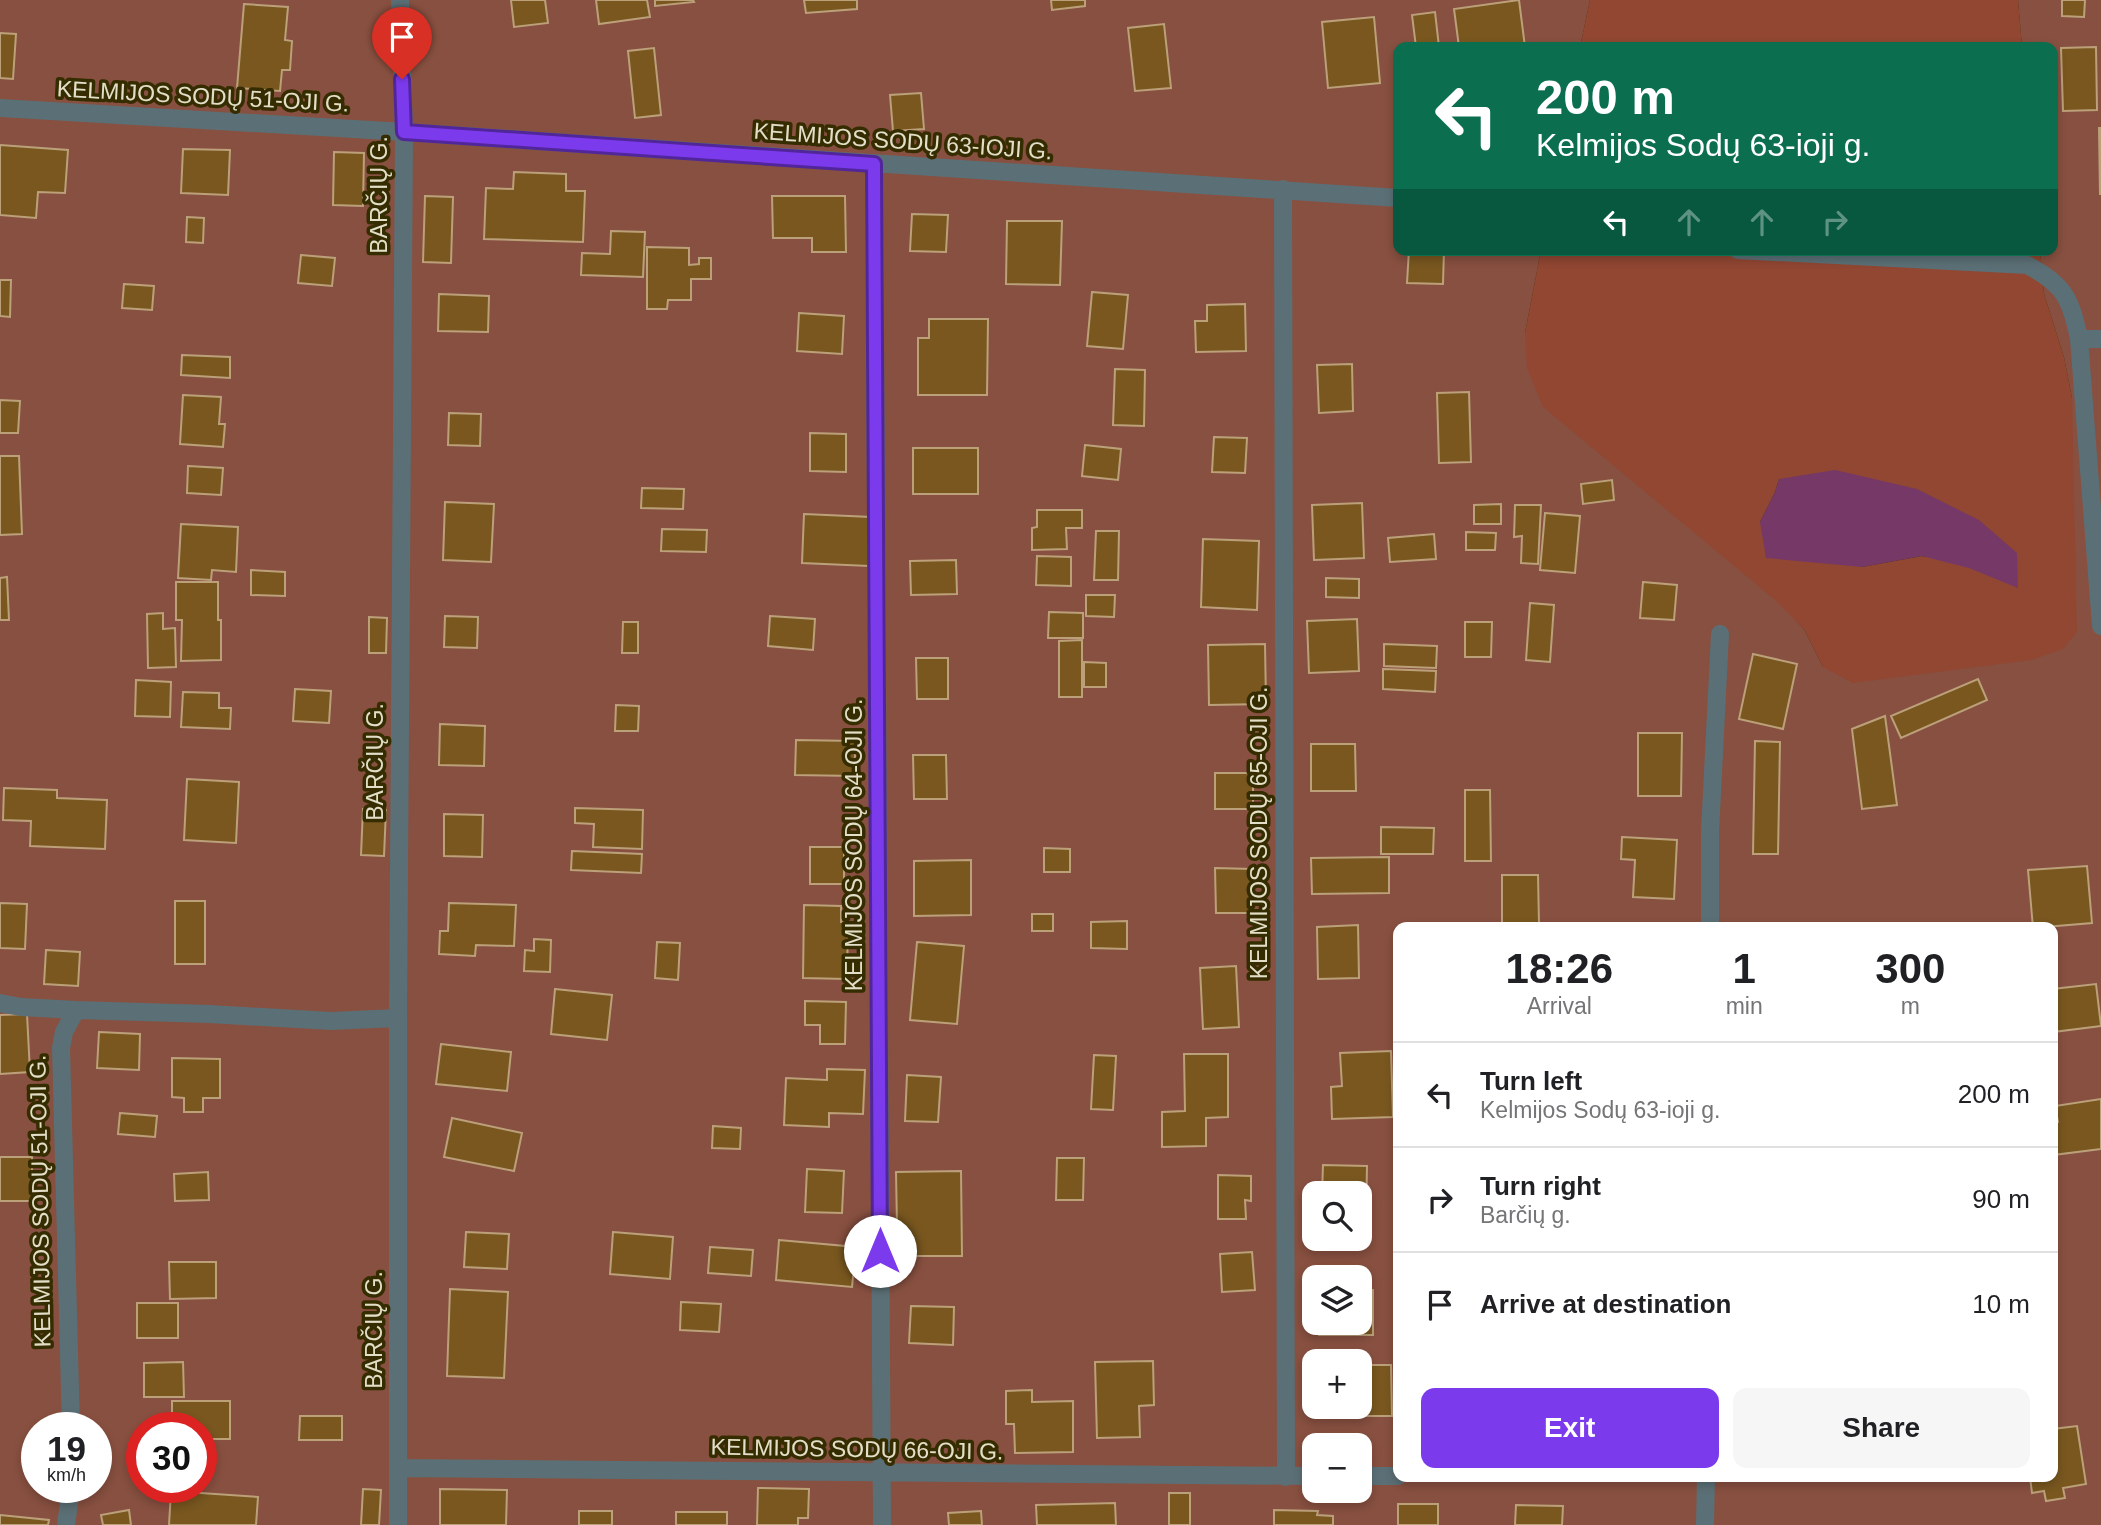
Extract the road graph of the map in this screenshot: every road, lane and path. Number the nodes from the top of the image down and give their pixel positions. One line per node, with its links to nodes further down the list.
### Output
1 (400, 0): 3 (street, BARČIŲ G.)
2 (0, 108): 3 (street, KELMIJOS SODŲ 51-OJI G.)
3 (404, 132): 4 (street, KELMIJOS SODŲ 63-IOJI G.); 15 (street, BARČIŲ G.)
4 (874, 164): 5 (street, KELMIJOS SODŲ 63-IOJI G.); 18 (street, KELMIJOS SODŲ 64-OJI G.)
5 (1283, 189): 6 (street, KELMIJOS SODŲ 63-IOJI G.); 19 (street, KELMIJOS SODŲ 65-OJI G.)
6 (1393, 198)
7 (1854, 256): 8 (street)
8 (2080, 339): 9 (street); 10 (street)
9 (2101, 339)
10 (2101, 626)
11 (1720, 634): 12 (street)
12 (1710, 922)
13 (0, 1003): 14 (street)
14 (76, 1010): 15 (street); 16 (street, KELMIJOS SODŲ 51-OJI G.)
15 (398, 1018): 17 (street, BARČIŲ G.)
16 (71, 1412)
17 (399, 1468): 18 (street, KELMIJOS SODŲ 66-OJI G.); 26 (street, BARČIŲ G.)
18 (881, 1474): 19 (street, KELMIJOS SODŲ 66-OJI G.); 27 (street, KELMIJOS SODŲ 64-OJI G.)
19 (1286, 1476): 20 (street, KELMIJOS SODŲ 66-OJI G.)
20 (1302, 1476)
21 (1372, 1476): 22 (street)
22 (1393, 1476)
23 (1706, 1482): 28 (street)
24 (69, 1503): 25 (street)
25 (66, 1525)
26 (398, 1525)
27 (882, 1525)
28 (1705, 1525)

